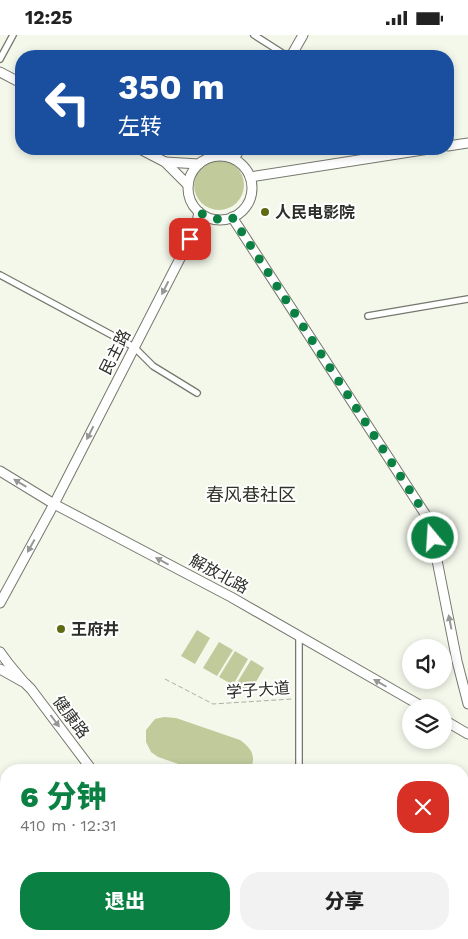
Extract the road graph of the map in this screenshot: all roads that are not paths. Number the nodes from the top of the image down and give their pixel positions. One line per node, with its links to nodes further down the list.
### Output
1 (13, 35): 6 (street)
2 (254, 35): 4 (street)
3 (303, 35): 5 (main road)
4 (279, 50)
5 (293, 50)
6 (0, 59)
7 (0, 71): 8 (main road)
8 (15, 80)
9 (468, 143): 10 (main road)
10 (454, 145)
11 (152, 155): 15 (main road)
12 (236, 155): 14 (main road)
13 (391, 155): 17 (main road)
14 (234, 159): 16 (main road); 17 (main road)
15 (165, 162): 16 (main road); 18 (main road)
16 (198, 164): 18 (main road)
17 (250, 177): 20 (main road)
18 (188, 185): 19 (main road)
19 (199, 212): 20 (main road); 24 (main road, 民主路, one-way to 24)
20 (232, 217): 34 (main road, one-way to 20)
21 (0, 275): 24 (street)
22 (468, 299): 23 (street)
23 (368, 316)
24 (134, 347): 25 (street); 27 (main road, 民主路, one-way to 27)
25 (197, 393)
26 (0, 471): 27 (main road, 解放北路, one-way to 26)
27 (54, 504): 28 (main road, 民主路, one-way to 28); 29 (main road, 解放北路, one-way to 27)
28 (0, 603)
29 (299, 636): 33 (main road, 解放北路, one-way to 29); 38 (street)
30 (0, 652): 32 (main road, 健康路)
31 (0, 669): 32 (main road)
32 (25, 683): 37 (main road, 健康路, one-way to 37)
33 (409, 699)
34 (468, 704)
35 (452, 725): 36 (main road)
36 (468, 734)
37 (87, 764)
38 (299, 764)

